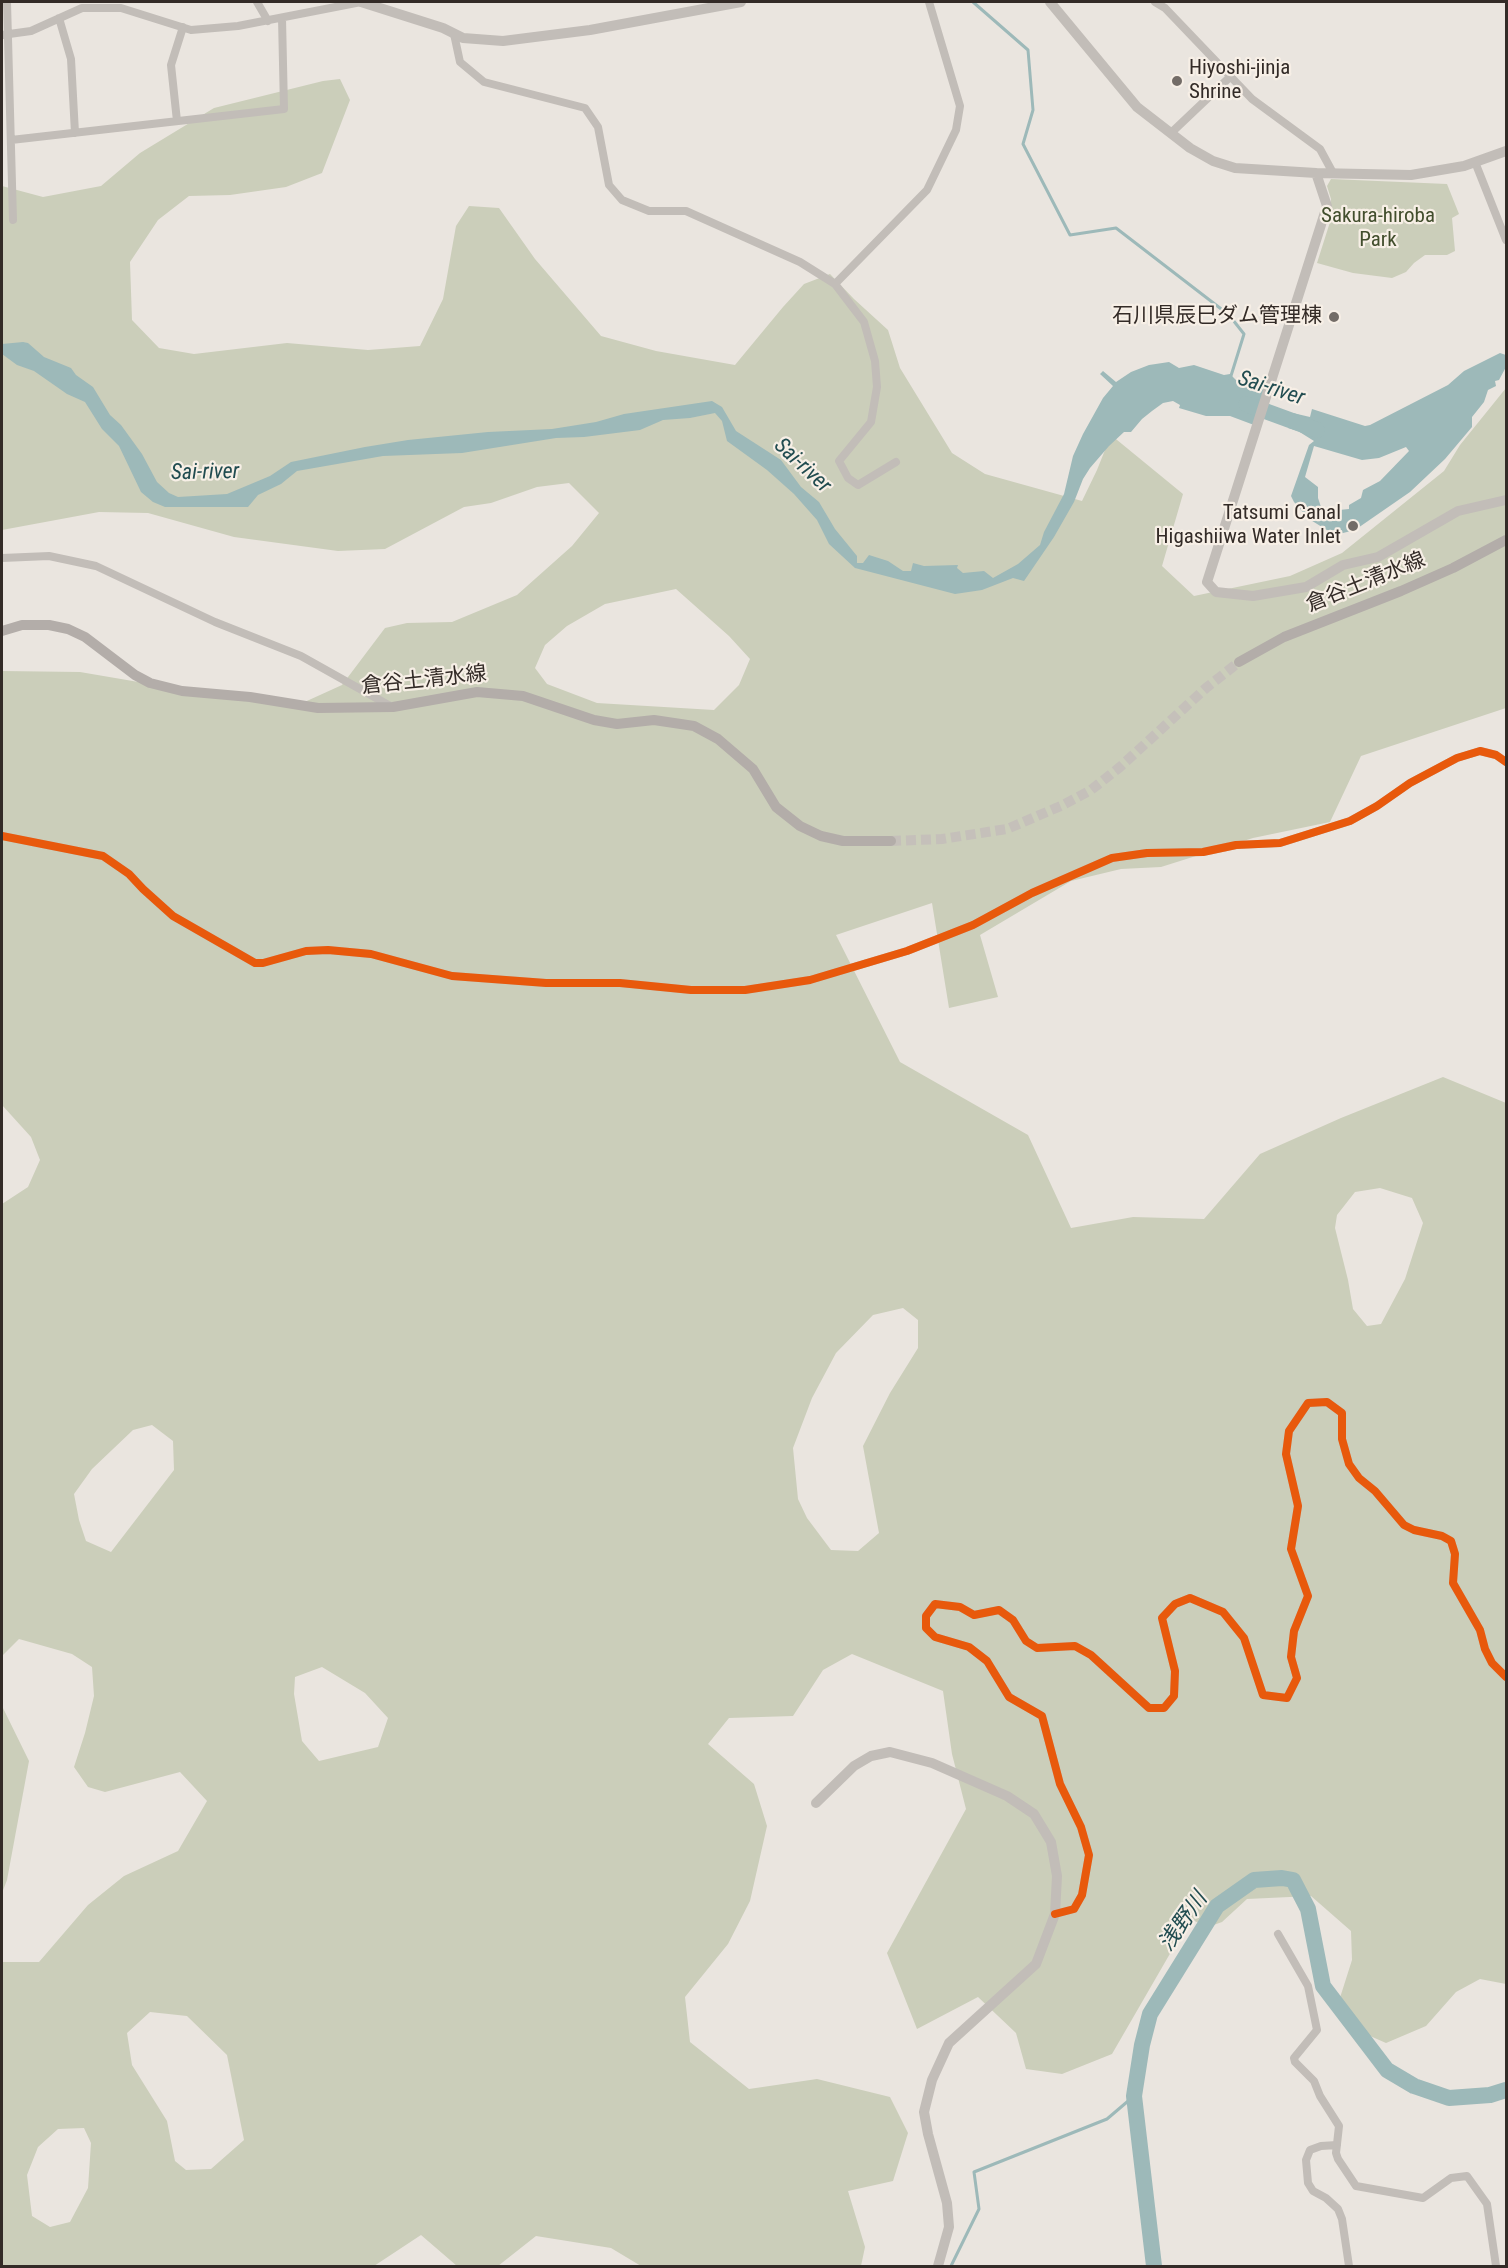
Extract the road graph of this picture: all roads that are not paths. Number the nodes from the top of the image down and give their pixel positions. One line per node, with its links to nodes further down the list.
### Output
1 (7, 2): 14 (street)
2 (257, 2): 11 (street)
3 (741, 2): 13 (street)
4 (929, 2): 26 (street)
5 (1050, 2): 18 (street)
6 (1155, 2): 15 (street)
7 (361, 3): 10 (street); 13 (street)
8 (82, 5): 9 (street); 12 (street)
9 (59, 18): 14 (street); 17 (street)
10 (282, 18): 11 (street); 16 (street)
11 (268, 21): 12 (street)
12 (183, 27): 16 (street)
13 (454, 33): 26 (street)
14 (5, 35): 19 (street)
15 (1231, 76): 18 (street); 23 (street)
16 (177, 121): 17 (street)
17 (75, 133): 19 (street)
18 (1171, 134): 22 (street)
19 (11, 140): 24 (street)
20 (1506, 151): 21 (street)
21 (1475, 162): 23 (street); 25 (street)
22 (1316, 172): 23 (street); 28 (street)
23 (1333, 173)
24 (13, 220)
25 (1506, 240)
26 (835, 284): 27 (street)
27 (896, 462)
28 (1506, 500)
29 (1506, 540): 32 (main road, 倉谷土清水線)
30 (2, 558): 33 (street)
31 (2, 631): 33 (main road, 倉谷土清水線)
32 (1239, 662)
33 (393, 708): 36 (main road, 倉谷土清水線)
34 (1506, 762): 35 (street)
35 (2, 836)
36 (891, 841)
37 (1506, 1677): 39 (street)
38 (816, 1803): 39 (street)
39 (1055, 1914): 42 (street)
40 (1278, 1934): 41 (street)
41 (1337, 2145): 43 (street); 44 (street)
42 (938, 2266)
43 (1349, 2266)
44 (1496, 2266)

